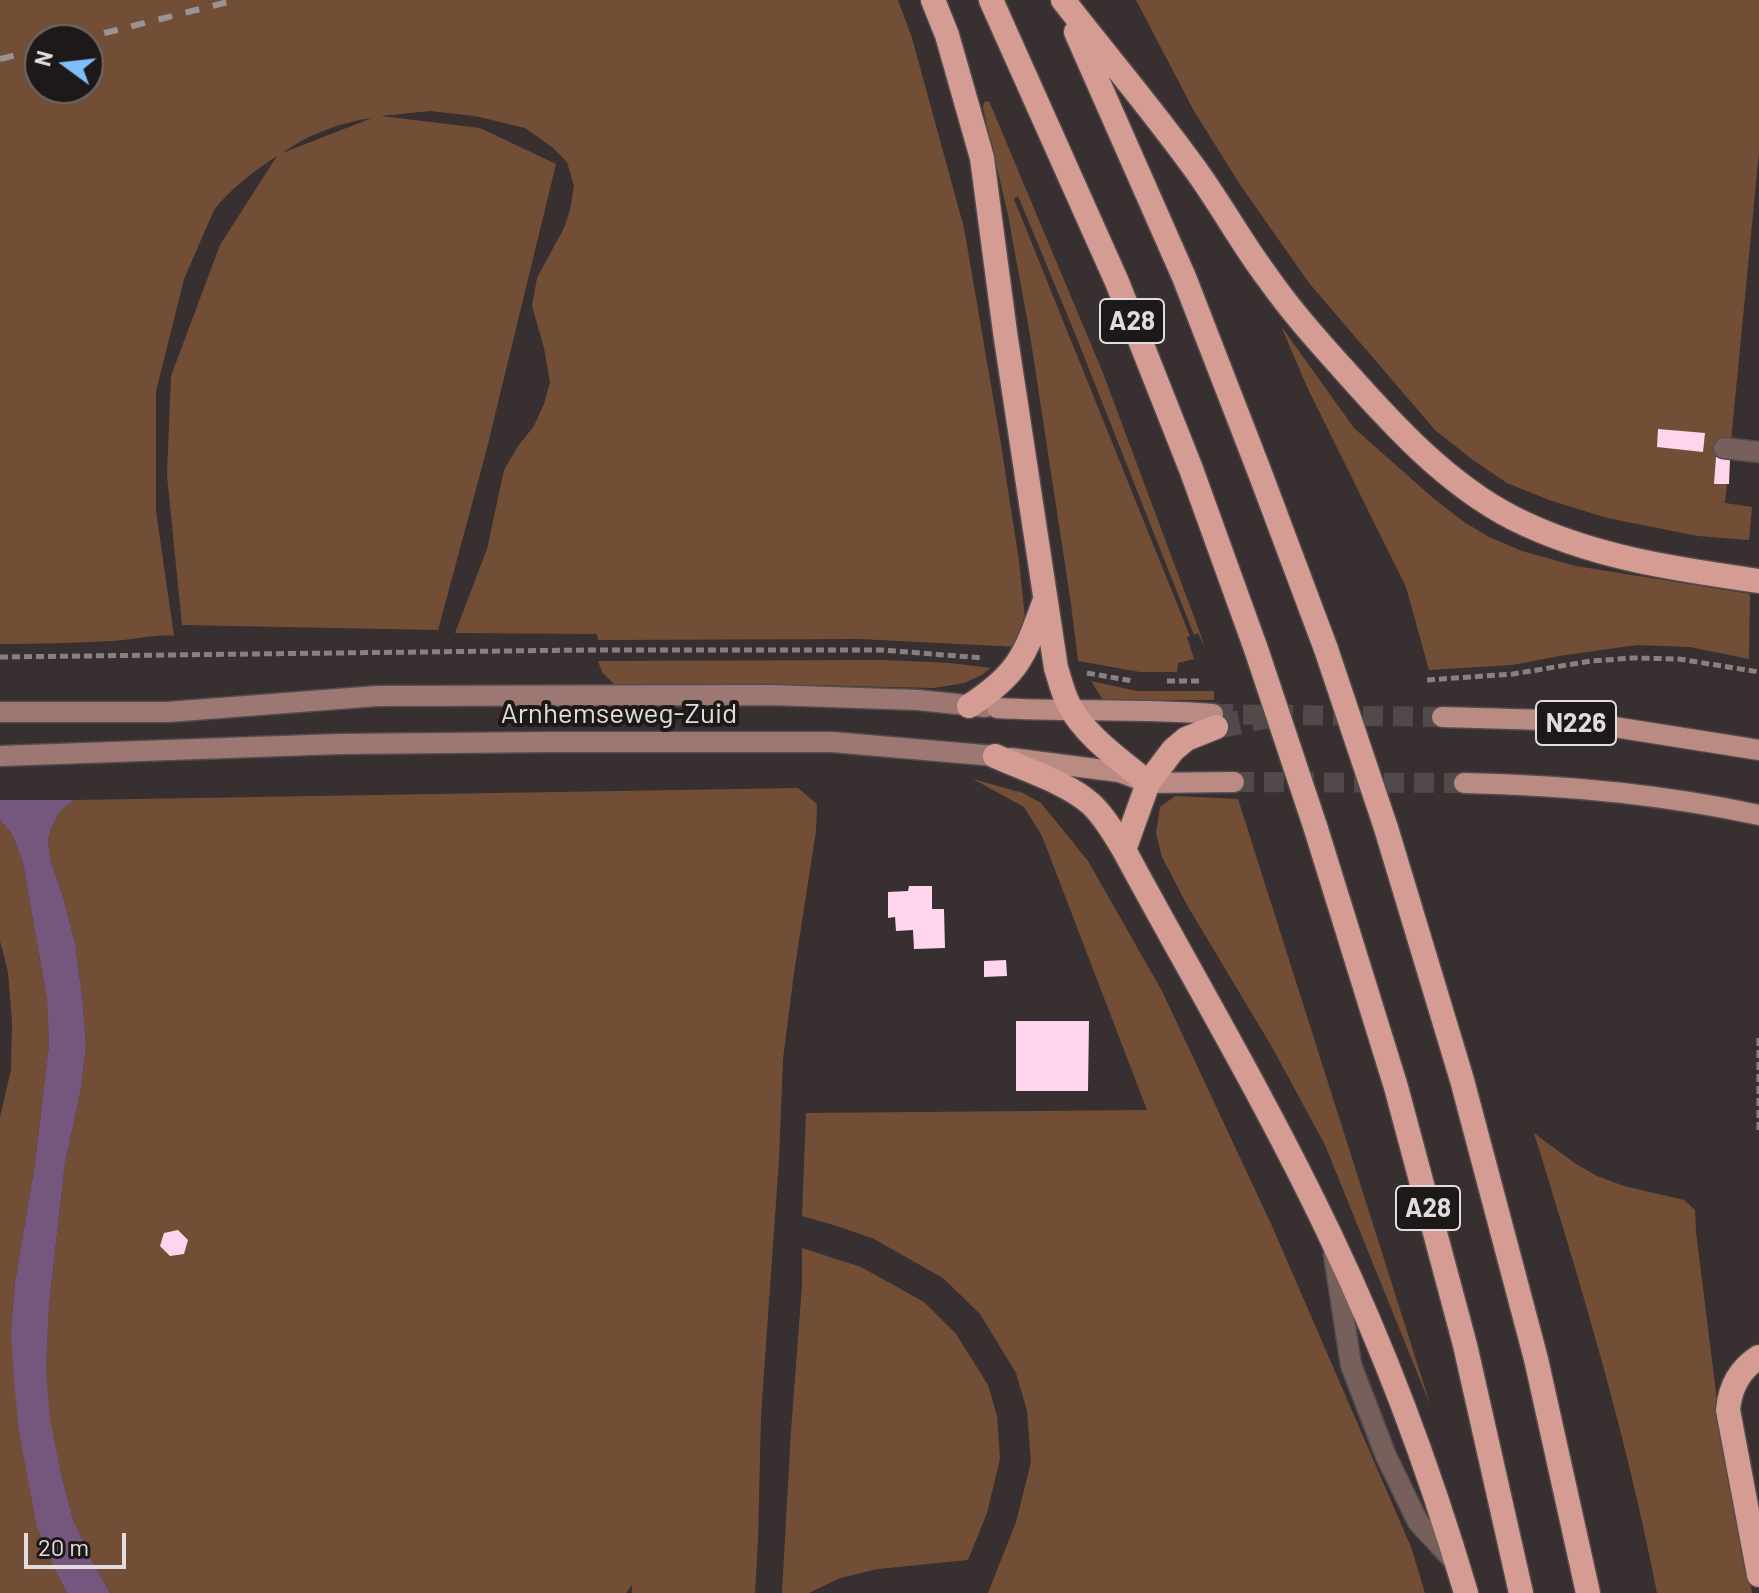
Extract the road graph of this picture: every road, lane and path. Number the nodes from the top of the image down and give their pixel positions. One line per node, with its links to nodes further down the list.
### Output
1 (933, 0): 7 (highway)
2 (991, 0): 36 (highway, A28, bridge)
3 (1062, 0): 6 (highway, A28); 37 (highway, A28, bridge)
4 (1730, 449): 5 (lane)
5 (1759, 452)
6 (1759, 581)
7 (1046, 597): 9 (highway); 10 (highway)
8 (0, 657): 9 (path)
9 (1019, 663): 16 (highway)
10 (1056, 668): 15 (path); 17 (highway)
11 (1759, 672): 12 (path)
12 (1427, 680)
13 (1154, 681): 14 (path)
14 (1201, 681)
15 (1139, 682)
16 (969, 706): 17 (main road, Arnhemseweg-Zuid); 18 (main road, Arnhemseweg-Zuid)
17 (1073, 711): 20 (main road, Arnhemseweg-Zuid); 25 (highway)
18 (0, 712)
19 (1442, 717): 21 (main road, N226)
20 (1215, 720): 25 (highway)
21 (1759, 750)
22 (0, 756): 23 (main road, Arnhemseweg-Zuid)
23 (995, 756): 25 (main road, Arnhemseweg-Zuid); 28 (highway)
24 (1234, 782): 25 (main road, Arnhemseweg-Zuid)
25 (1148, 783): 28 (highway)
26 (1464, 783): 27 (main road, N226)
27 (1759, 815)
28 (1124, 850): 31 (highway)
29 (1759, 1038): 30 (path)
30 (1759, 1132)
31 (1330, 1236): 33 (highway); 33 (lane)
32 (1759, 1357): 34 (highway)
33 (1457, 1565): 35 (highway)
34 (1759, 1575)
35 (1466, 1593)
36 (1521, 1593)
37 (1588, 1593)

